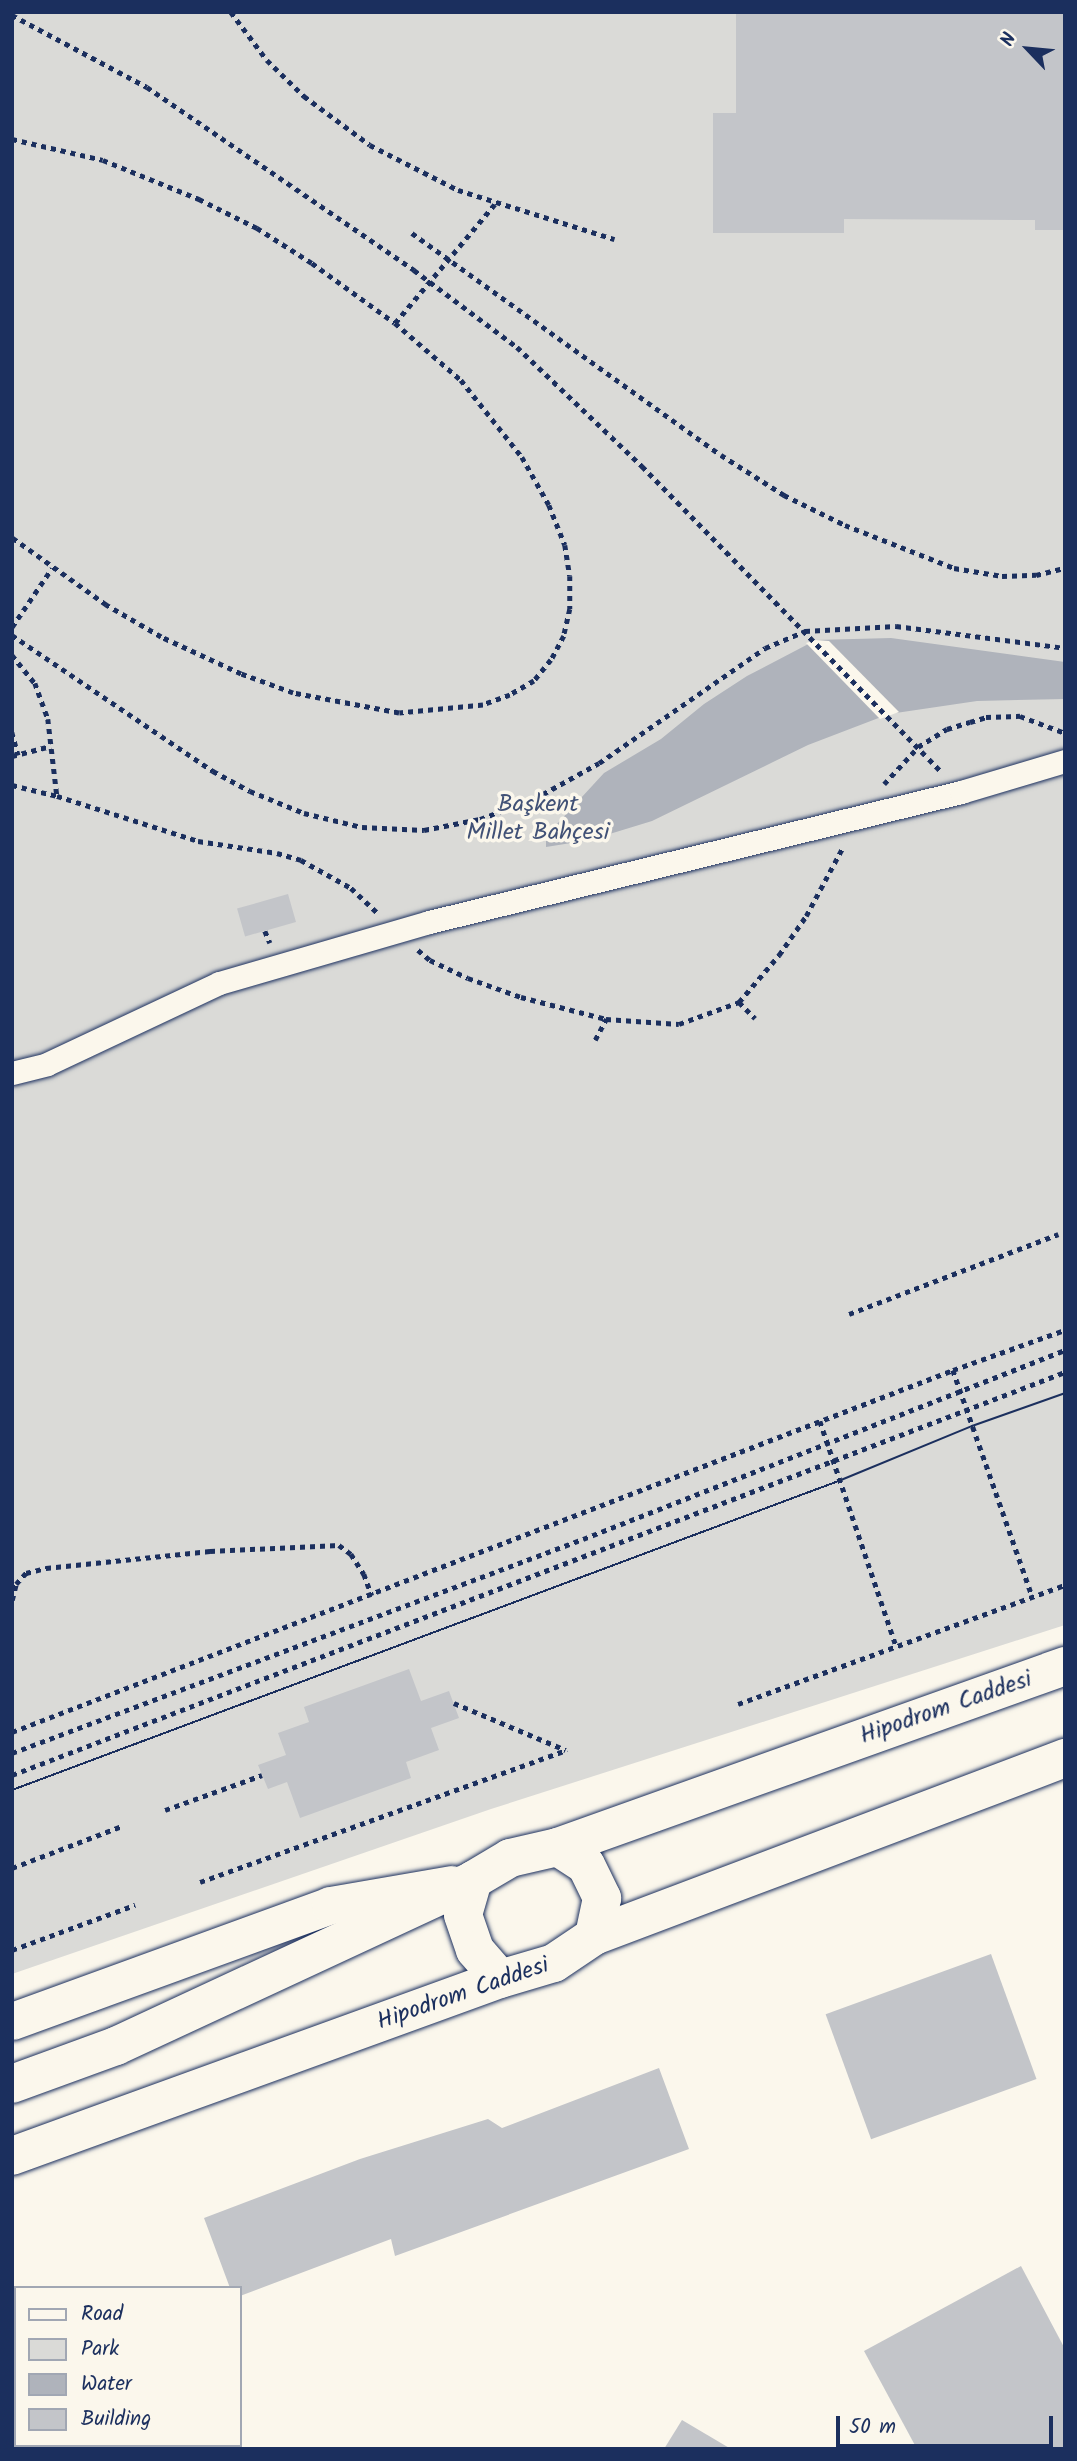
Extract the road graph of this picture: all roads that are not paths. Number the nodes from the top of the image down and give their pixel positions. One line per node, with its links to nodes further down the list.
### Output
1 (1065, 761): 2 (street)
2 (12, 1073)
3 (1065, 1666): 5 (main road, Hipodrom Caddesi)
4 (1065, 1758): 7 (main road, Hipodrom Caddesi)
5 (558, 1847): 6 (main road, Hipodrom Caddesi); 7 (main road)
6 (472, 1880): 8 (main road); 9 (street, Hipodrom Caddesi); 10 (main road, Hipodrom Caddesi)
7 (594, 1936): 8 (main road, Hipodrom Caddesi)
8 (500, 1979): 11 (main road, Hipodrom Caddesi)
9 (12, 2021)
10 (12, 2084)
11 (12, 2156)

